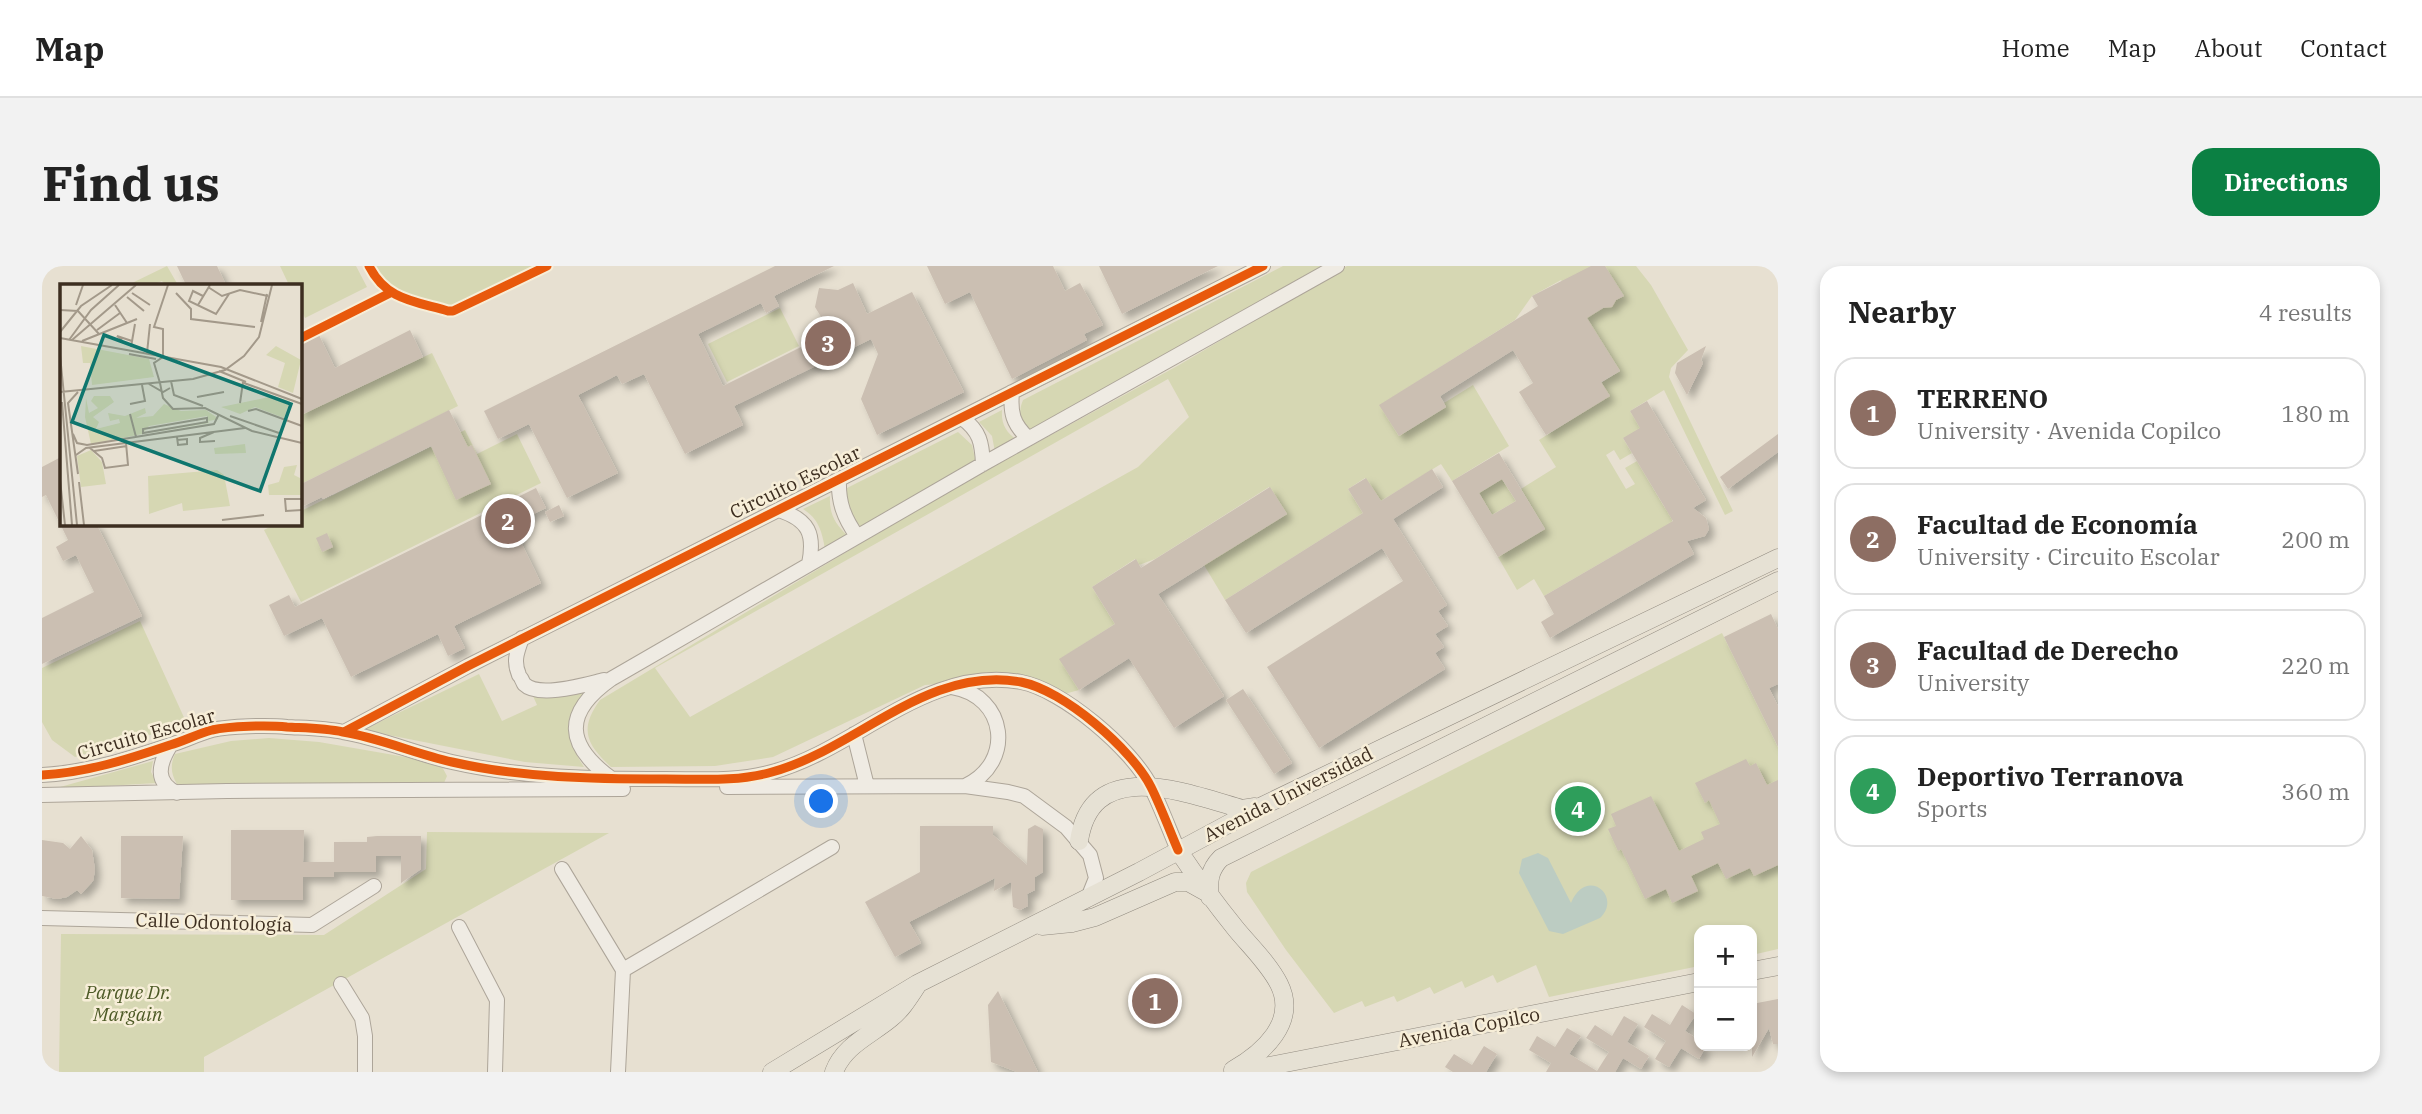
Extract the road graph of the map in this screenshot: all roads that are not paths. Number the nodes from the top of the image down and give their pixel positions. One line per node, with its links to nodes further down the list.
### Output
1 (1264, 266): 3 (street, Circuito Escolar)
2 (1337, 266): 5 (street)
3 (1012, 393): 4 (street, Circuito Escolar); 5 (street)
4 (962, 418): 6 (street); 7 (street, Circuito Escolar)
5 (1028, 438): 6 (street)
6 (983, 464): 9 (street)
7 (839, 479): 8 (street, Circuito Escolar); 9 (street)
8 (779, 510): 11 (street); 13 (street, Circuito Escolar)
9 (857, 536): 11 (street)
10 (1778, 558): 28 (main road, Avenida Universidad)
11 (809, 564): 14 (street)
12 (1778, 581): 34 (main road)
13 (522, 638): 14 (street); 16 (street, Circuito Escolar)
14 (611, 678): 21 (street)
15 (944, 687): 17 (street, Circuito Escolar); 23 (street); 24 (street, Circuito Escolar)
16 (344, 732): 18 (street, Circuito Escolar); 19 (street, Circuito Escolar)
17 (854, 734): 21 (street, Circuito Escolar); 22 (street)
18 (170, 746): 20 (street, Circuito Escolar); 26 (street)
19 (452, 762): 21 (street, Circuito Escolar); 25 (street)
20 (42, 775)
21 (613, 779)
22 (867, 786): 23 (street); 25 (street)
23 (965, 786): 29 (street)
24 (1151, 786): 28 (main road); 29 (main road); 31 (street, Circuito Escolar)
25 (450, 790): 26 (street)
26 (177, 793): 27 (street)
27 (42, 795)
28 (1262, 806): 31 (main road, Avenida Universidad)
29 (1079, 841): 35 (street)
30 (832, 847): 41 (street)
31 (1178, 850): 34 (main road); 35 (main road, Avenida Universidad)
32 (562, 869): 41 (street)
33 (374, 886): 36 (street, Calle Odontología)
34 (1210, 897): 38 (main road); 50 (main road)
35 (1088, 898): 38 (main road, Avenida Universidad)
36 (42, 918)
37 (459, 927): 46 (street)
38 (1031, 927): 44 (main road, Avenida Universidad)
39 (1778, 966): 40 (main road)
40 (1757, 970)
41 (623, 971): 47 (street)
42 (1694, 983): 51 (main road, Avenida Copilco)
43 (341, 984): 45 (street)
44 (917, 984): 48 (main road, Avenida Universidad); 49 (main road)
45 (365, 1072)
46 (495, 1072)
47 (618, 1072)
48 (772, 1072)
49 (834, 1072)
50 (1228, 1072)
51 (1239, 1072)

